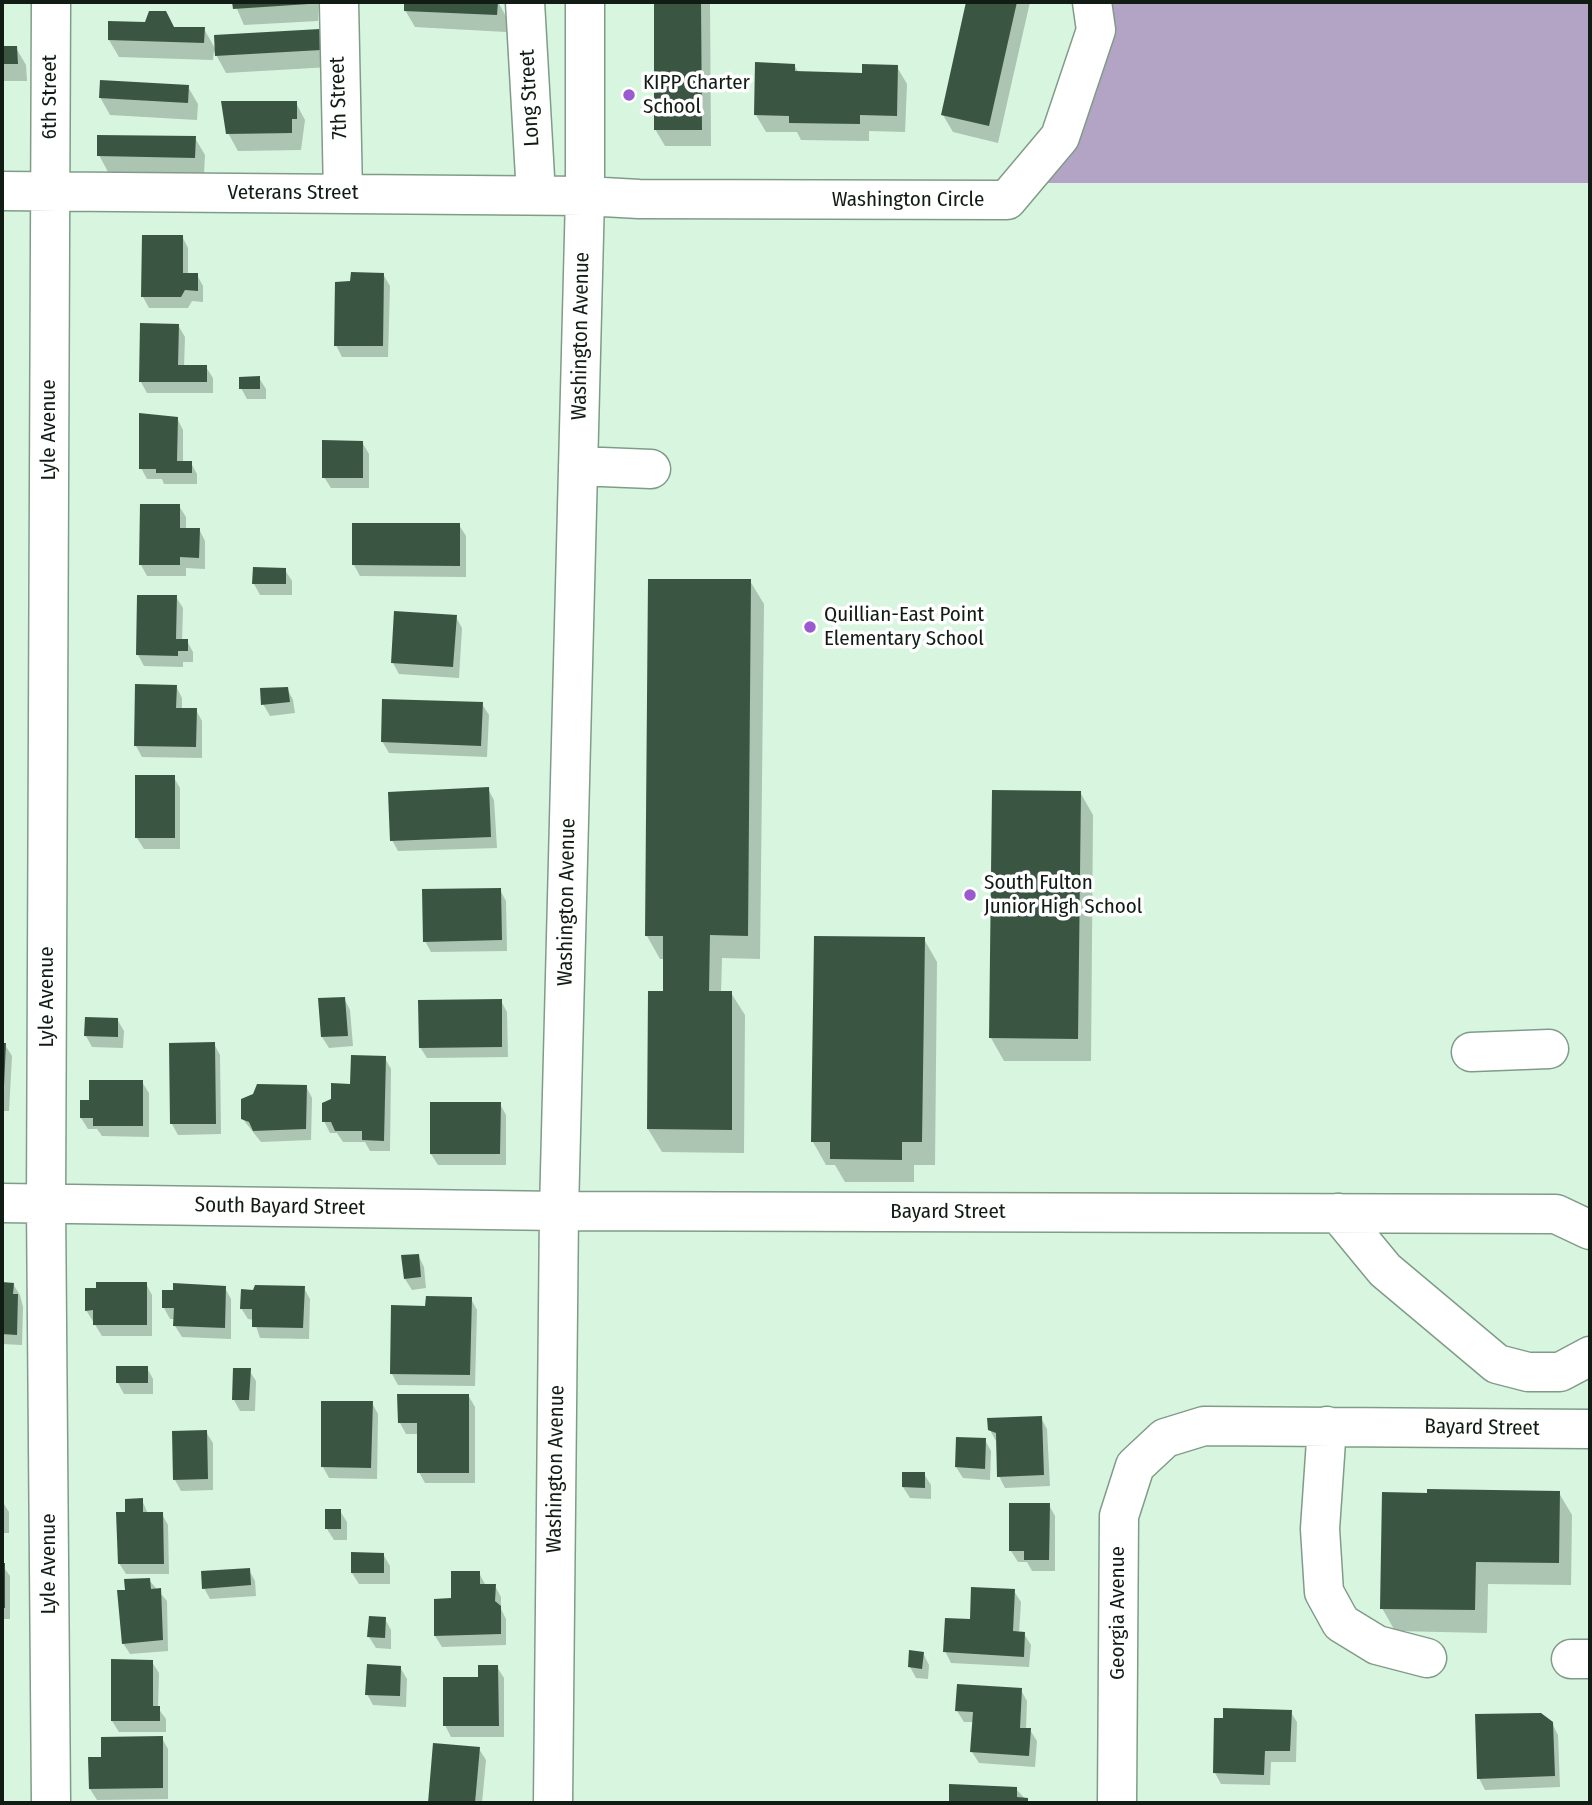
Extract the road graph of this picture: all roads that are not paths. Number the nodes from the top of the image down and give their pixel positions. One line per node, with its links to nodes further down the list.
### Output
1 (51, 2): 7 (street, 6th Street)
2 (339, 2): 8 (street, 7th Street)
3 (525, 2): 9 (street, Long Street)
4 (585, 2): 10 (street, Washington Avenue)
5 (1092, 2): 10 (street, Washington Circle)
6 (2, 191): 7 (street, Veterans Street)
7 (50, 192): 8 (street, Veterans Street); 16 (street, Lyle Avenue)
8 (343, 194): 9 (street, Veterans Street)
9 (536, 195): 10 (street, Veterans Street)
10 (585, 195): 11 (street, Washington Avenue)
11 (578, 466): 12 (street); 17 (street, Washington Avenue)
12 (651, 469)
13 (1549, 1049): 14 (street)
14 (1471, 1052)
15 (2, 1203): 16 (street, South Bayard Street)
16 (46, 1204): 17 (street, South Bayard Street); 25 (street, Lyle Avenue)
17 (559, 1211): 18 (street, Bayard Street); 26 (street, Washington Avenue)
18 (1338, 1213): 19 (street, Bayard Street); 20 (street)
19 (1590, 1230)
20 (1590, 1356)
21 (1327, 1426): 22 (street, Bayard Street); 23 (street, Bayard Street); 24 (street)
22 (1590, 1429)
23 (1165, 1438): 27 (street, Georgia Avenue)
24 (1427, 1658)
25 (51, 1803)
26 (553, 1803)
27 (1117, 1803)

